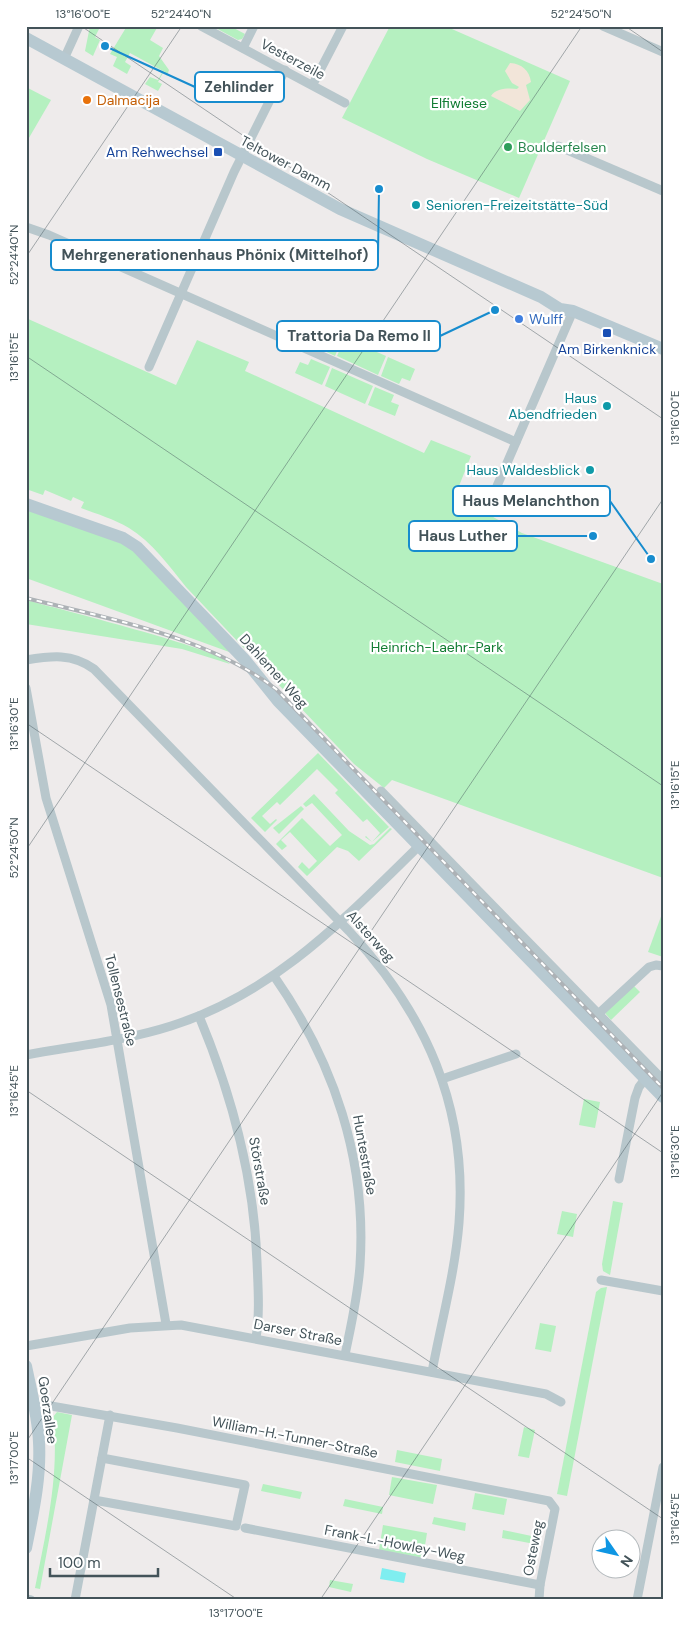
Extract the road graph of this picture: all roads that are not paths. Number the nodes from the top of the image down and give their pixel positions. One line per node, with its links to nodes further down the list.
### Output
1 (79, 26): 9 (street)
2 (201, 26): 7 (street, Vesterzeile)
3 (254, 26): 7 (street)
4 (343, 26): 11 (street)
5 (603, 26): 8 (street)
6 (26, 38): 9 (main road, Teltower Damm)
7 (243, 48): 10 (street, Vesterzeile)
8 (663, 52)
9 (64, 59): 14 (main road, Teltower Damm)
10 (286, 70): 11 (street, Vesterzeile); 14 (street)
11 (313, 84): 12 (street, Vesterzeile)
12 (346, 103)
13 (558, 146): 15 (street)
14 (242, 156): 17 (street); 18 (main road, Teltower Damm)
15 (663, 191)
16 (26, 227): 17 (street)
17 (181, 295): 20 (street); 21 (street)
18 (573, 311): 19 (main road, Teltower Damm); 21 (street)
19 (663, 349)
20 (150, 367)
21 (516, 442): 22 (street)
22 (497, 486)
23 (26, 504): 27 (main road, Dahlemer Weg)
24 (26, 660): 30 (street, Alsterweg)
25 (26, 688): 35 (street, Tollensestraße)
26 (381, 791): 27 (street, Dahlemer Weg)
27 (399, 817): 28 (main road, Dahlemer Weg); 29 (street, Dahlemer Weg)
28 (419, 846): 29 (main road, Dahlemer Weg); 30 (street)
29 (437, 856): 34 (main road, Dahlemer Weg)
30 (340, 922): 32 (street); 39 (street, Alsterweg)
31 (663, 966): 34 (street)
32 (274, 976): 33 (street); 49 (street, Huntestraße)
33 (199, 1016): 35 (street); 47 (street, Störstraße)
34 (594, 1018): 36 (main road, Dahlemer Weg)
35 (118, 1039): 38 (street); 46 (street, Tollensestraße)
36 (628, 1052): 40 (main road, Dahlemer Weg); 41 (street, Dahlemer Weg)
37 (516, 1054): 39 (street)
38 (26, 1055)
39 (442, 1079): 51 (street, Alsterweg)
40 (645, 1079): 42 (main road, Dahlemer Weg); 43 (street)
41 (663, 1080)
42 (663, 1097)
43 (619, 1179)
44 (601, 1280): 45 (street)
45 (663, 1291)
46 (166, 1324): 47 (street, Darser Straße); 48 (street, Darser Straße)
47 (256, 1338): 49 (street, Darser Straße)
48 (26, 1346)
49 (345, 1355): 51 (street, Darser Straße)
50 (26, 1366): 52 (main road, Goerzallee)
51 (432, 1372): 53 (street, Darser Straße)
52 (34, 1402): 54 (street, William-H.-Tunner-Straße); 60 (main road, Goerzallee)
53 (561, 1402)
54 (110, 1415): 55 (street); 58 (street, William-H.-Tunner-Straße)
55 (102, 1458): 57 (street); 59 (street)
56 (663, 1467): 66 (street)
57 (94, 1500): 59 (street, Frank-L.-Howley-Weg); 64 (street)
58 (551, 1502): 61 (street, Osteweg)
59 (240, 1527): 61 (street, Frank-L.-Howley-Weg)
60 (26, 1548)
61 (540, 1585): 65 (street, Osteweg)
62 (26, 1599): 63 (street)
63 (31, 1600)
64 (74, 1600)
65 (539, 1600)
66 (637, 1600)

